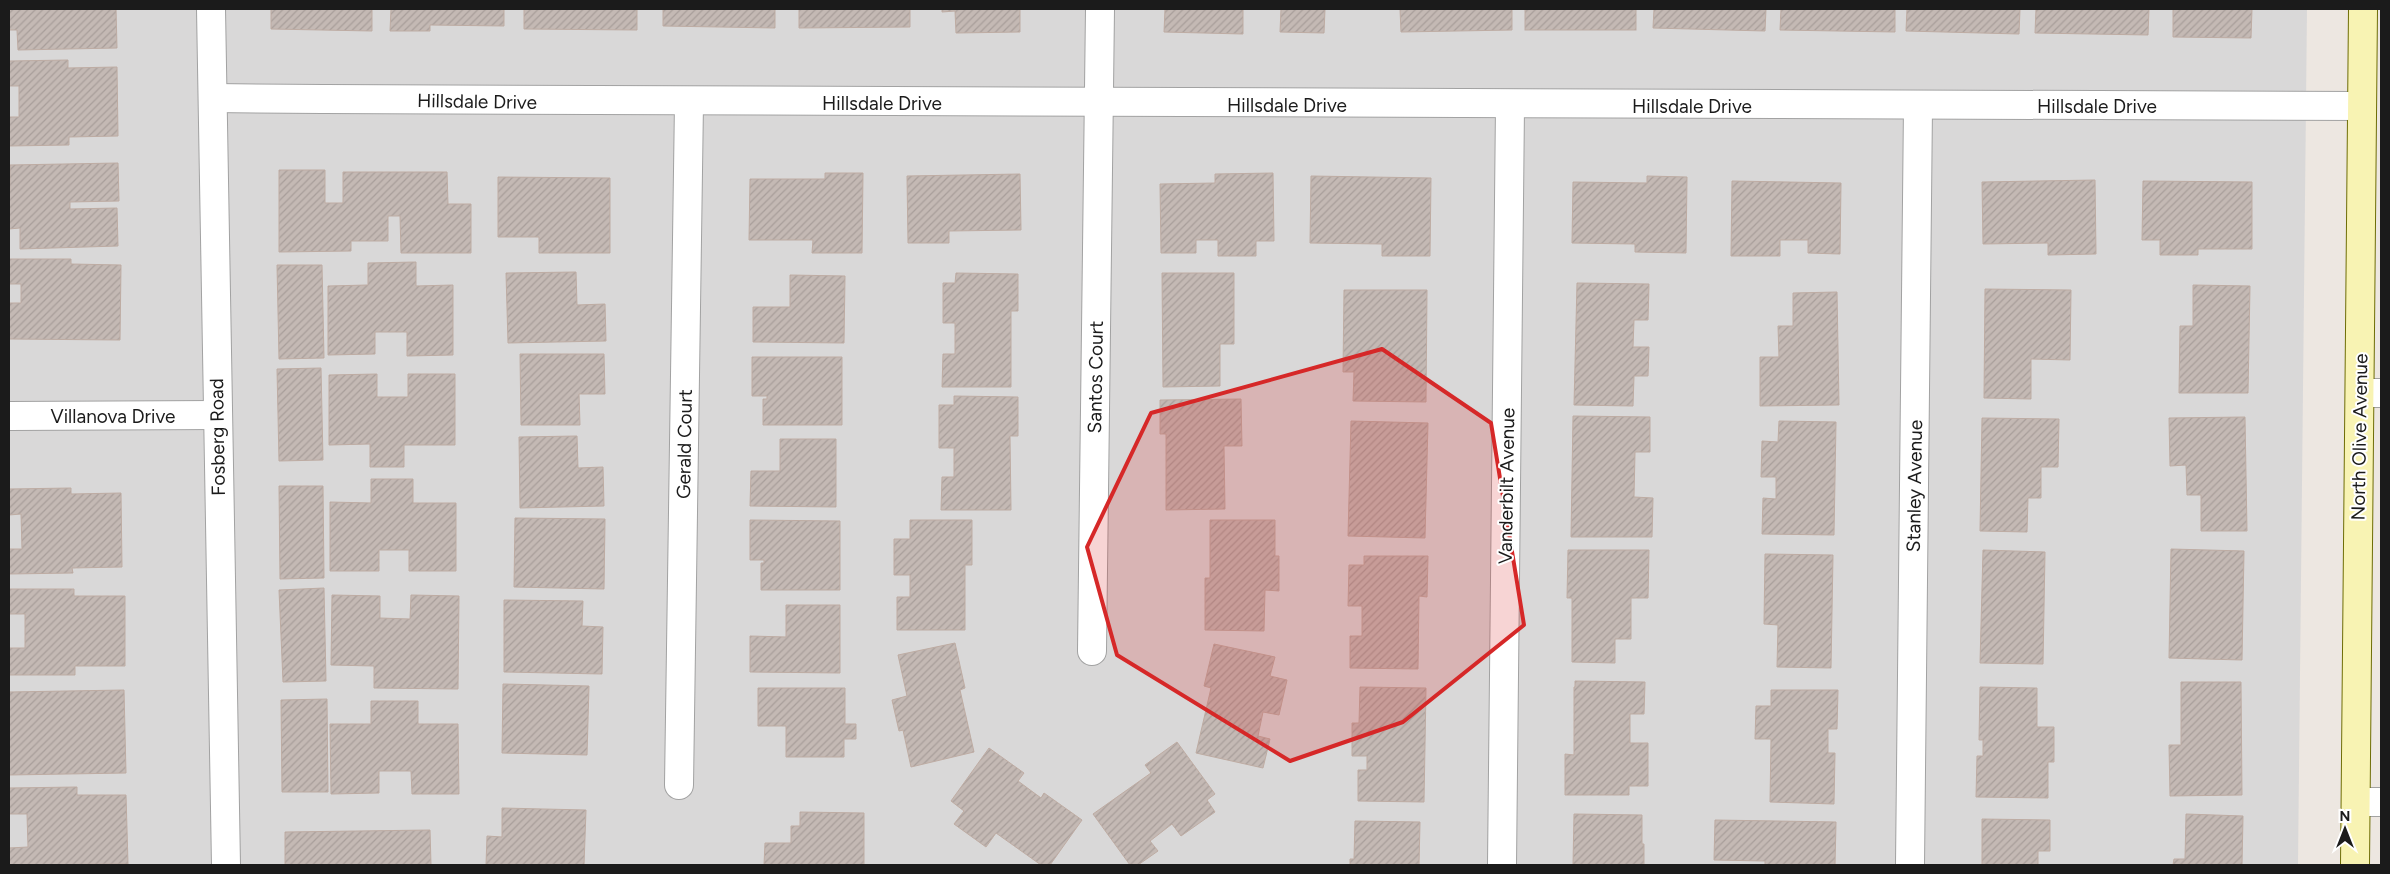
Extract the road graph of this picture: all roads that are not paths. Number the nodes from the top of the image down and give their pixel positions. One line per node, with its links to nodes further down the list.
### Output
1 (211, 9): 4 (street, Fosberg Road)
2 (1100, 9): 6 (street, Santos Court)
3 (2363, 9): 9 (street, North Olive Avenue)
4 (213, 98): 5 (street, Hillsdale Drive); 11 (street, Fosberg Road)
5 (688, 103): 6 (street, Hillsdale Drive); 14 (street, Gerald Court)
6 (1098, 104): 7 (street, Hillsdale Drive); 13 (street, Santos Court)
7 (1510, 106): 8 (street, Hillsdale Drive); 17 (street, Vanderbilt Avenue)
8 (1918, 106): 9 (street, Hillsdale Drive); 18 (street, Stanley Avenue)
9 (2362, 106): 10 (street, North Olive Avenue)
10 (2371, 393): 15 (street, North Olive Avenue)
11 (216, 415): 12 (street, Villanova Drive); 16 (street, Fosberg Road)
12 (9, 416)
13 (1092, 651)
14 (680, 785)
15 (2368, 802): 19 (street, North Olive Avenue)
16 (226, 865)
17 (1502, 865)
18 (1910, 865)
19 (2355, 865)

